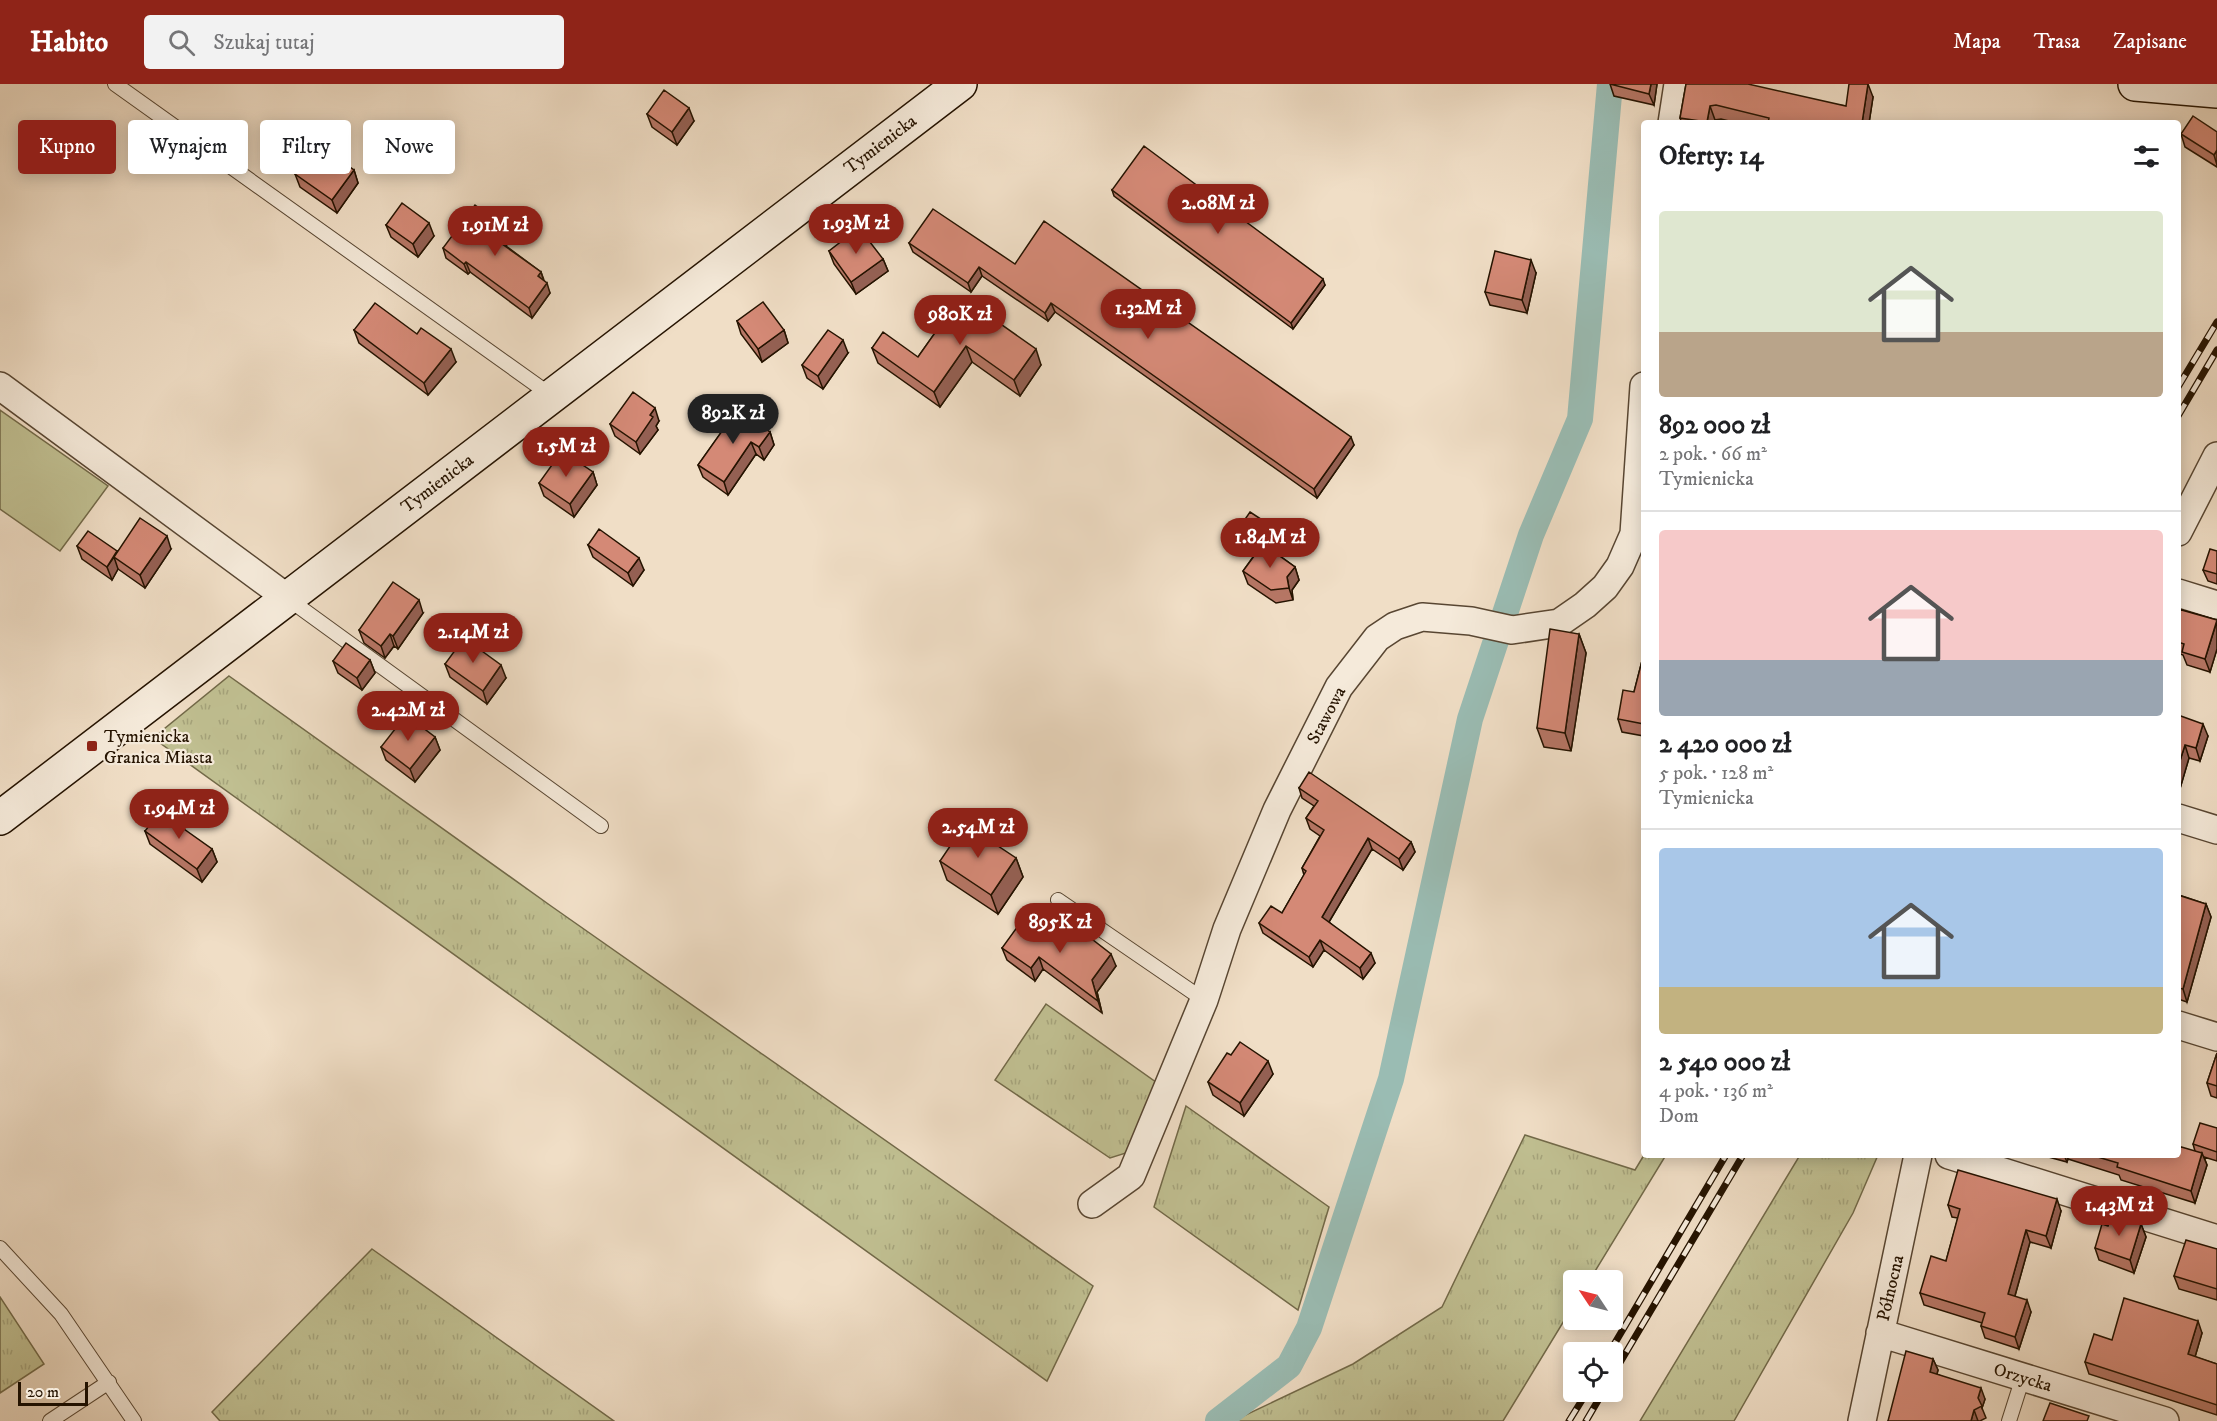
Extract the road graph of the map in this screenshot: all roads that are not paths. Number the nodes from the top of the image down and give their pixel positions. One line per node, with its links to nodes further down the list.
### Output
1 (115, 84): 8 (lane)
2 (960, 84): 8 (street, Tymienicka)
3 (1678, 84): 6 (street)
4 (2142, 84): 5 (street)
5 (2217, 90)
6 (1672, 120)
7 (0, 386): 13 (street)
8 (552, 396): 13 (street, Tymienicka)
9 (1641, 430): 20 (street, Stawowa)
10 (2217, 456): 11 (street)
11 (2181, 526)
12 (2181, 594): 14 (street)
13 (286, 597): 15 (street, Tymienicka); 17 (lane)
14 (2217, 605)
15 (0, 818)
16 (2181, 819): 18 (street)
17 (601, 826)
18 (2217, 830)
19 (1058, 900): 20 (lane)
20 (1204, 1000): 25 (street, Stawowa)
21 (2181, 1026): 22 (street)
22 (2217, 1038)
23 (1917, 1158): 28 (street, Północna)
24 (1959, 1158): 26 (street)
25 (1092, 1204)
26 (2217, 1239)
27 (0, 1248): 30 (lane)
28 (1880, 1333): 29 (street, Orzycka); 33 (street, Północna)
29 (2023, 1377): 34 (lane); 35 (street, Orzycka)
30 (109, 1382): 31 (lane); 32 (lane)
31 (50, 1421)
32 (134, 1421)
33 (1862, 1421)
34 (2009, 1421)
35 (2165, 1421)

